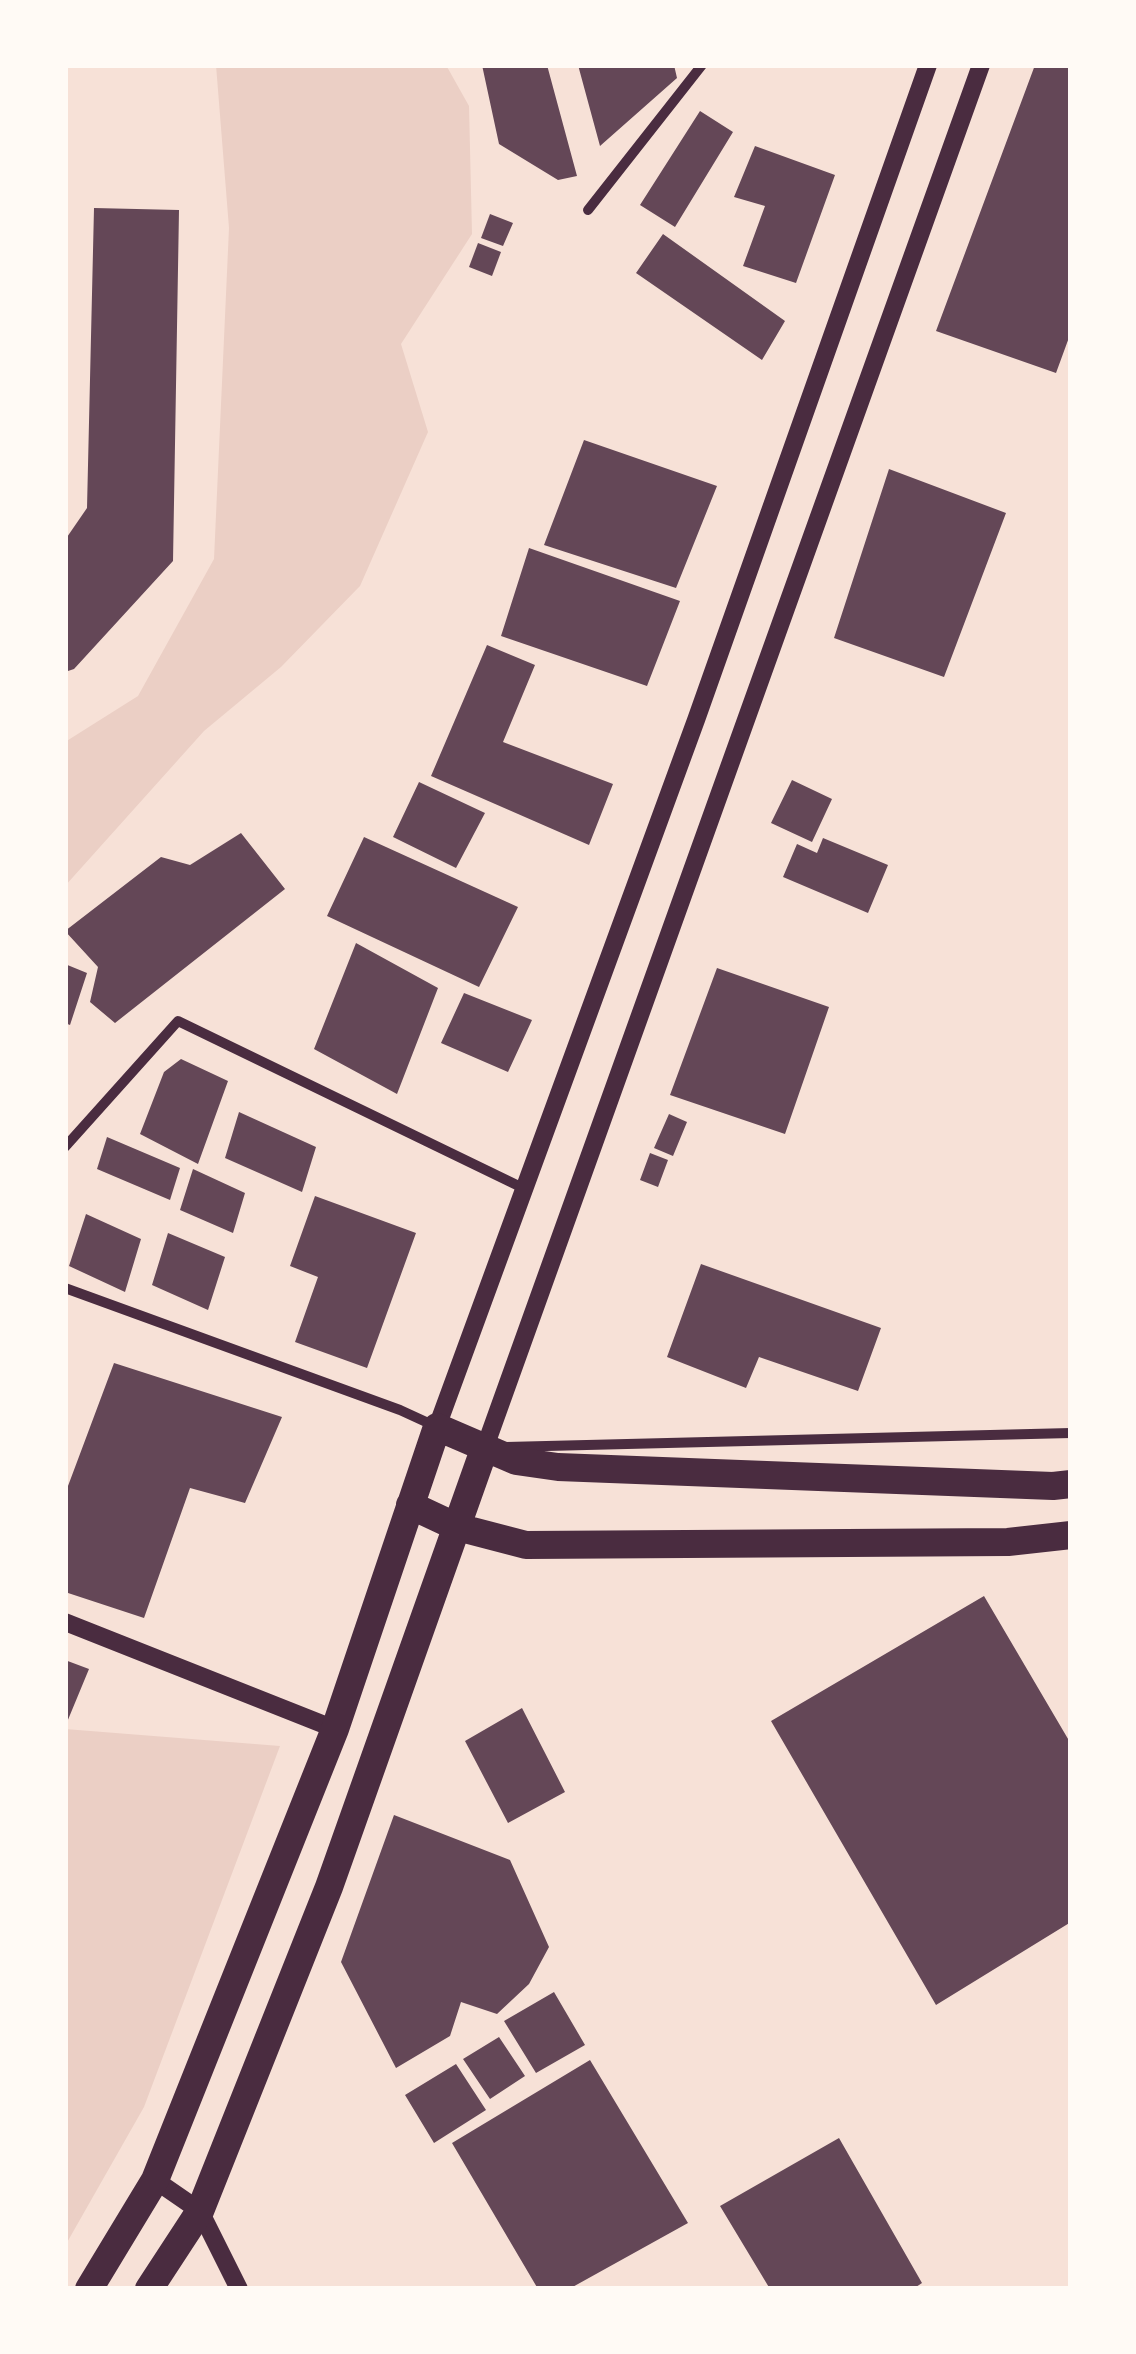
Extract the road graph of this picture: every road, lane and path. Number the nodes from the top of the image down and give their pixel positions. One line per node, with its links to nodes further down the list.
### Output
1 (702, 65): 4 (street)
2 (928, 65): 6 (street)
3 (981, 65): 10 (street)
4 (588, 210)
5 (65, 1146): 6 (street)
6 (525, 1189): 8 (street)
7 (65, 1288): 8 (street)
8 (438, 1428): 10 (highway); 12 (highway)
9 (1071, 1433): 10 (street)
10 (484, 1448): 11 (highway); 13 (highway)
11 (1071, 1484)
12 (410, 1504): 13 (highway); 16 (highway)
13 (457, 1527): 14 (highway); 18 (highway)
14 (1071, 1535)
15 (65, 1622): 16 (street)
16 (335, 1729): 17 (highway)
17 (155, 2180): 18 (street); 19 (highway)
18 (200, 2211): 20 (highway); 21 (street)
19 (89, 2289)
20 (150, 2289)
21 (239, 2289)

